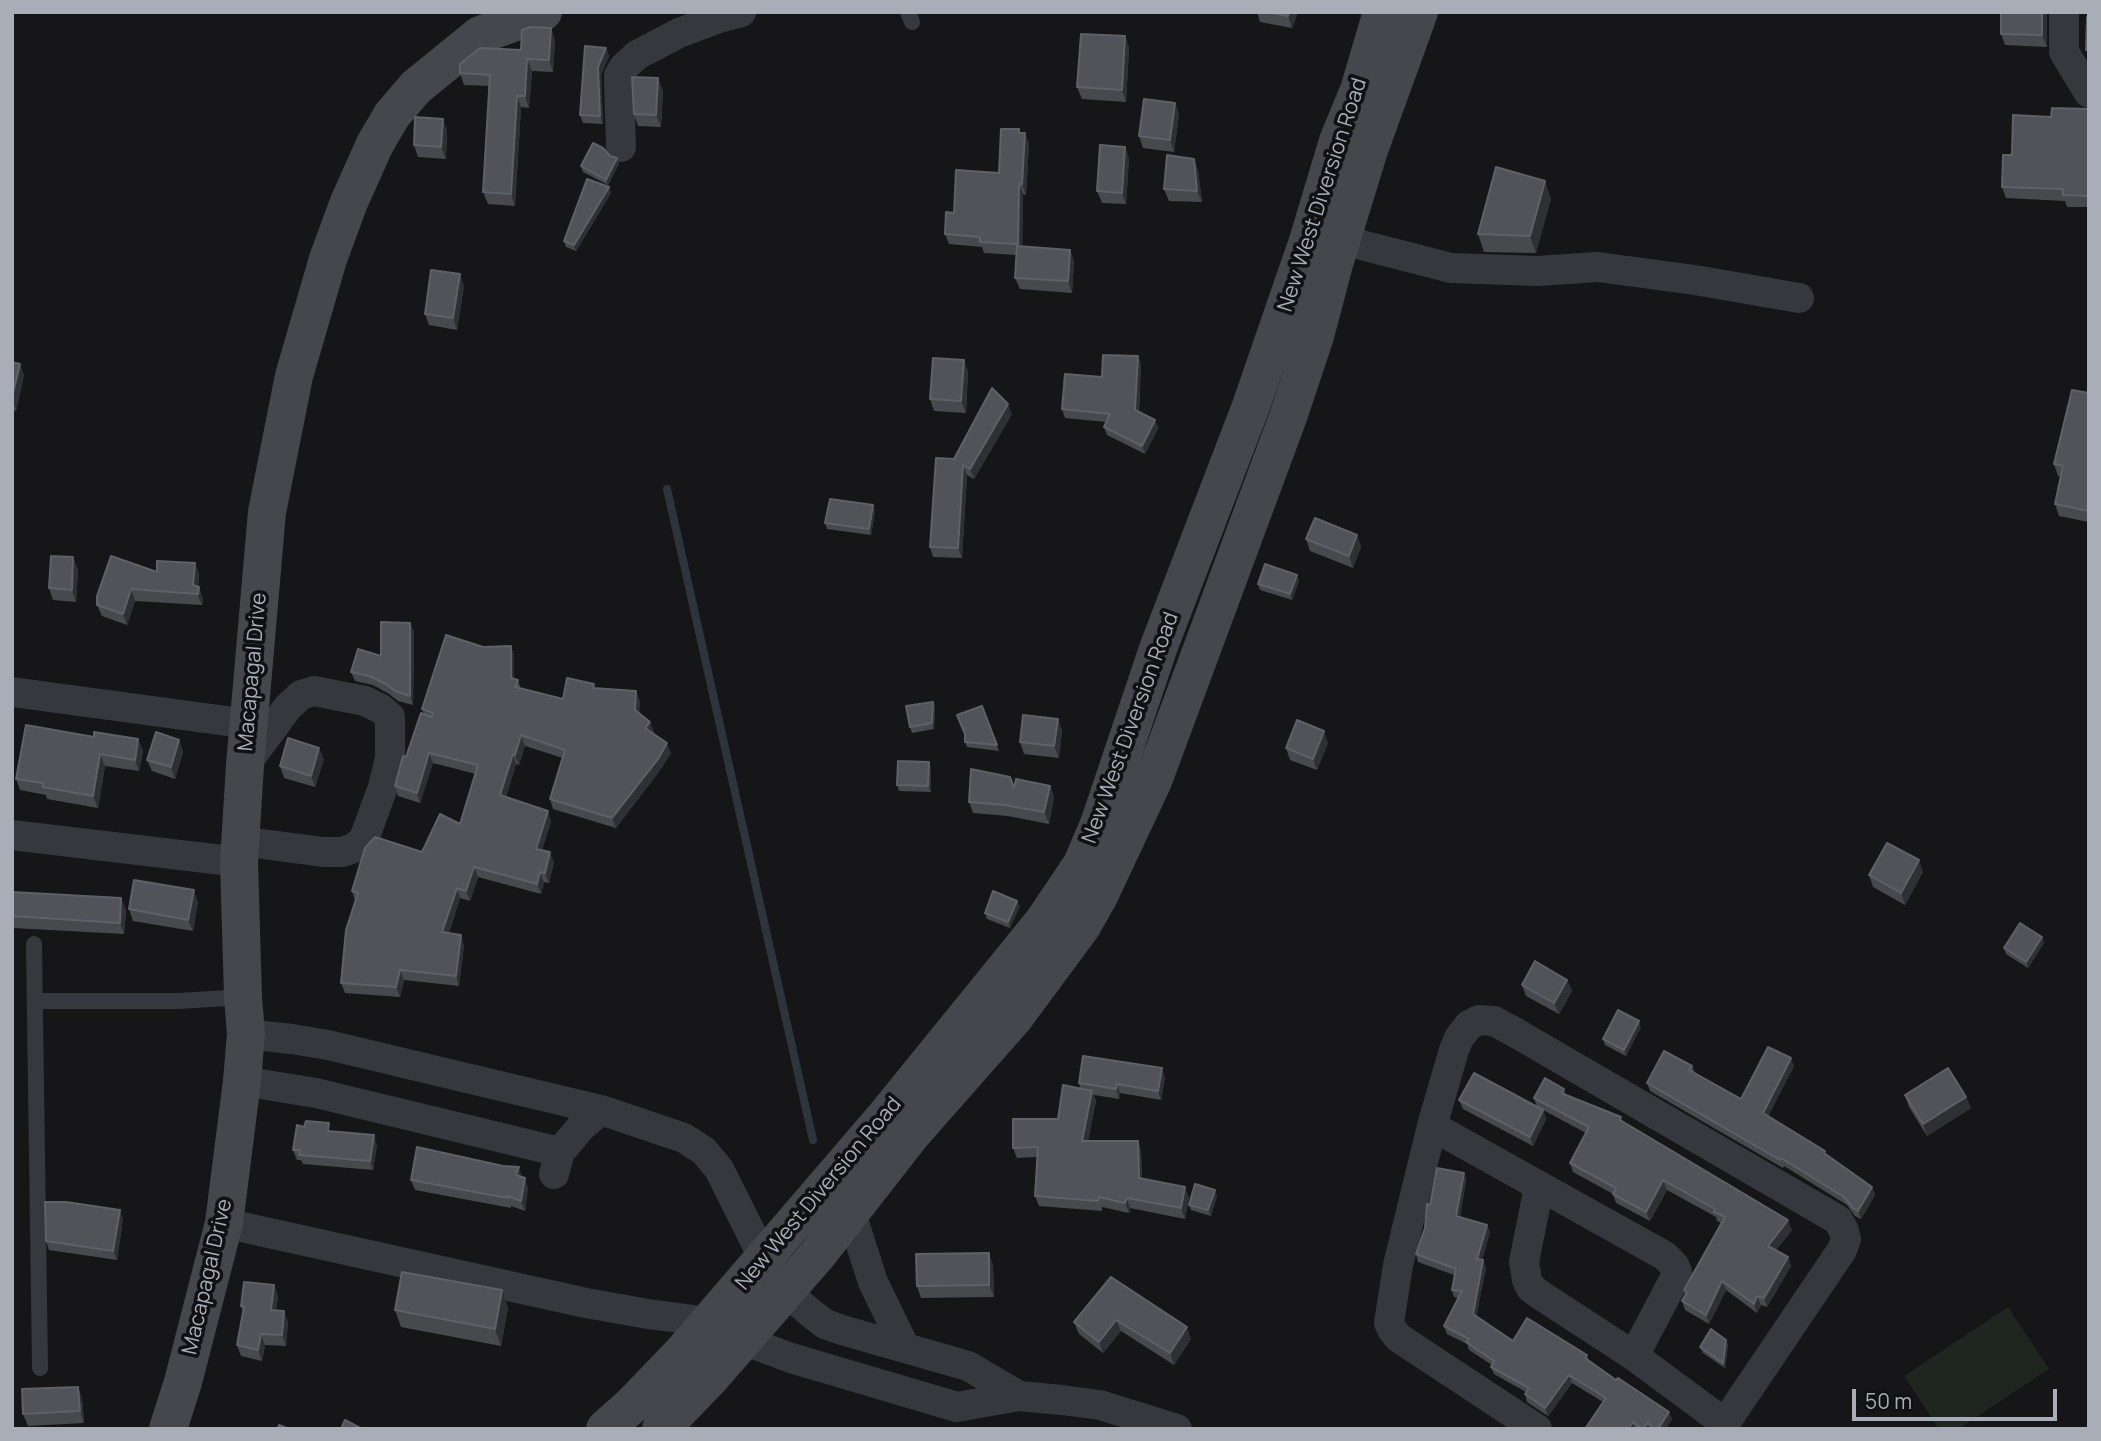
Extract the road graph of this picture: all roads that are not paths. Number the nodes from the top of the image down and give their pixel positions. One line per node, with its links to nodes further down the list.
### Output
1 (544, 12): 6 (street, Macapagal Drive)
2 (741, 12): 8 (street)
3 (1382, 12): 27 (street, New West Diversion Road)
4 (1419, 12): 9 (street, New West Diversion Road)
5 (2064, 12): 7 (street)
6 (477, 24): 12 (street, Macapagal Drive)
7 (2089, 93)
8 (621, 147)
9 (1342, 240): 10 (street); 25 (street, New West Diversion Road)
10 (1799, 298)
11 (12, 692): 12 (street)
12 (249, 724): 13 (street, Macapagal Drive)
13 (245, 765): 15 (street, Macapagal Drive); 15 (street)
14 (12, 835): 15 (street)
15 (240, 851): 18 (street, Macapagal Drive)
16 (34, 944): 17 (lane)
17 (36, 1001): 18 (lane); 34 (lane)
18 (244, 1015): 19 (street); 20 (street, Macapagal Drive)
19 (328, 1045): 21 (street); 22 (street)
20 (242, 1081): 21 (street); 26 (street, Macapagal Drive)
21 (316, 1093): 22 (street)
22 (601, 1110): 27 (street)
23 (1432, 1126): 24 (street); 37 (street); 42 (street)
24 (1539, 1188): 33 (street); 33 (street)
25 (850, 1213): 28 (street, New West Diversion Road); 32 (street)
26 (224, 1223): 29 (street); 38 (street, Macapagal Drive)
27 (764, 1259): 28 (street); 29 (street, New West Diversion Road)
28 (788, 1289): 30 (street, New West Diversion Road); 31 (street)
29 (709, 1322): 30 (street); 39 (street, New West Diversion Road)
30 (743, 1340): 35 (street); 40 (street, New West Diversion Road)
31 (875, 1340): 32 (street); 35 (street)
32 (905, 1348): 36 (street)
33 (1634, 1356): 37 (street)
34 (40, 1368)
35 (864, 1380): 36 (street)
36 (1019, 1396): 41 (street)
37 (1723, 1426)
38 (168, 1429)
39 (605, 1429)
40 (662, 1429)
41 (1177, 1429)
42 (1537, 1429)

